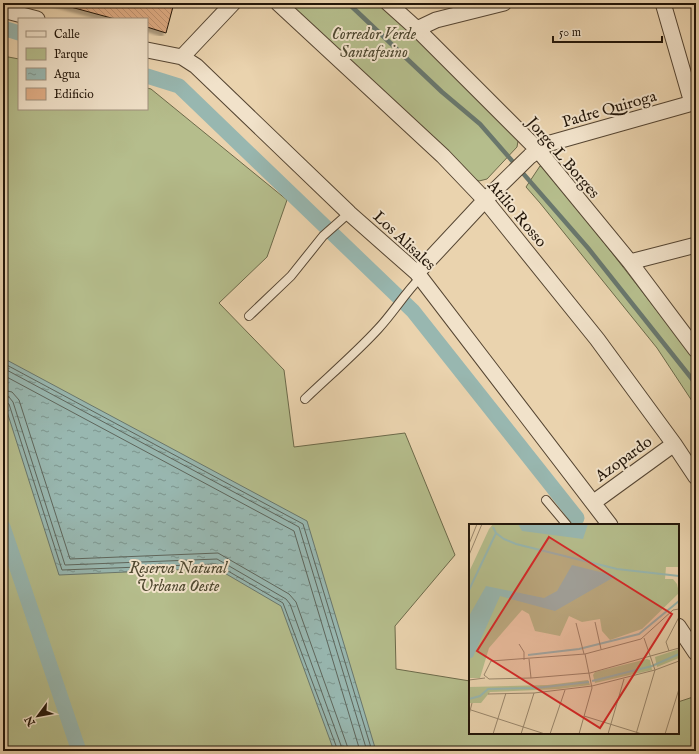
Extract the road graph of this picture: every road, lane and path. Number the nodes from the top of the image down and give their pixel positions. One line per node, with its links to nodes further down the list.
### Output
1 (233, 3): 10 (street)
2 (278, 3): 13 (street, Atilio Rosso)
3 (388, 3): 8 (street, Jorge L Borges)
4 (504, 3): 8 (street)
5 (663, 3): 11 (street)
6 (3, 10): 7 (street)
7 (32, 18)
8 (417, 29): 12 (street, Jorge L Borges)
9 (148, 50): 10 (street, Los Alisales)
10 (182, 57): 14 (street, Los Alisales)
11 (694, 102): 12 (street, Padre Quiroga)
12 (538, 150): 13 (street, Padre Quiroga); 16 (street, Jorge L Borges)
13 (485, 200): 17 (street, Padre Quiroga); 21 (street, Atilio Rosso)
14 (349, 213): 17 (street, Los Alisales); 18 (lane)
15 (696, 245): 16 (street)
16 (630, 262): 19 (street, Jorge L Borges)
17 (419, 275): 20 (lane); 24 (street, Los Alisales)
18 (249, 316)
19 (696, 350)
20 (305, 399)
21 (674, 444): 22 (street, Atilio Rosso); 24 (street, Azopardo)
22 (696, 477)
23 (546, 500): 25 (lane)
24 (594, 502): 26 (street, Los Alisales)
25 (566, 524)
26 (608, 524)
27 (679, 628): 28 (street)
28 (696, 653)

